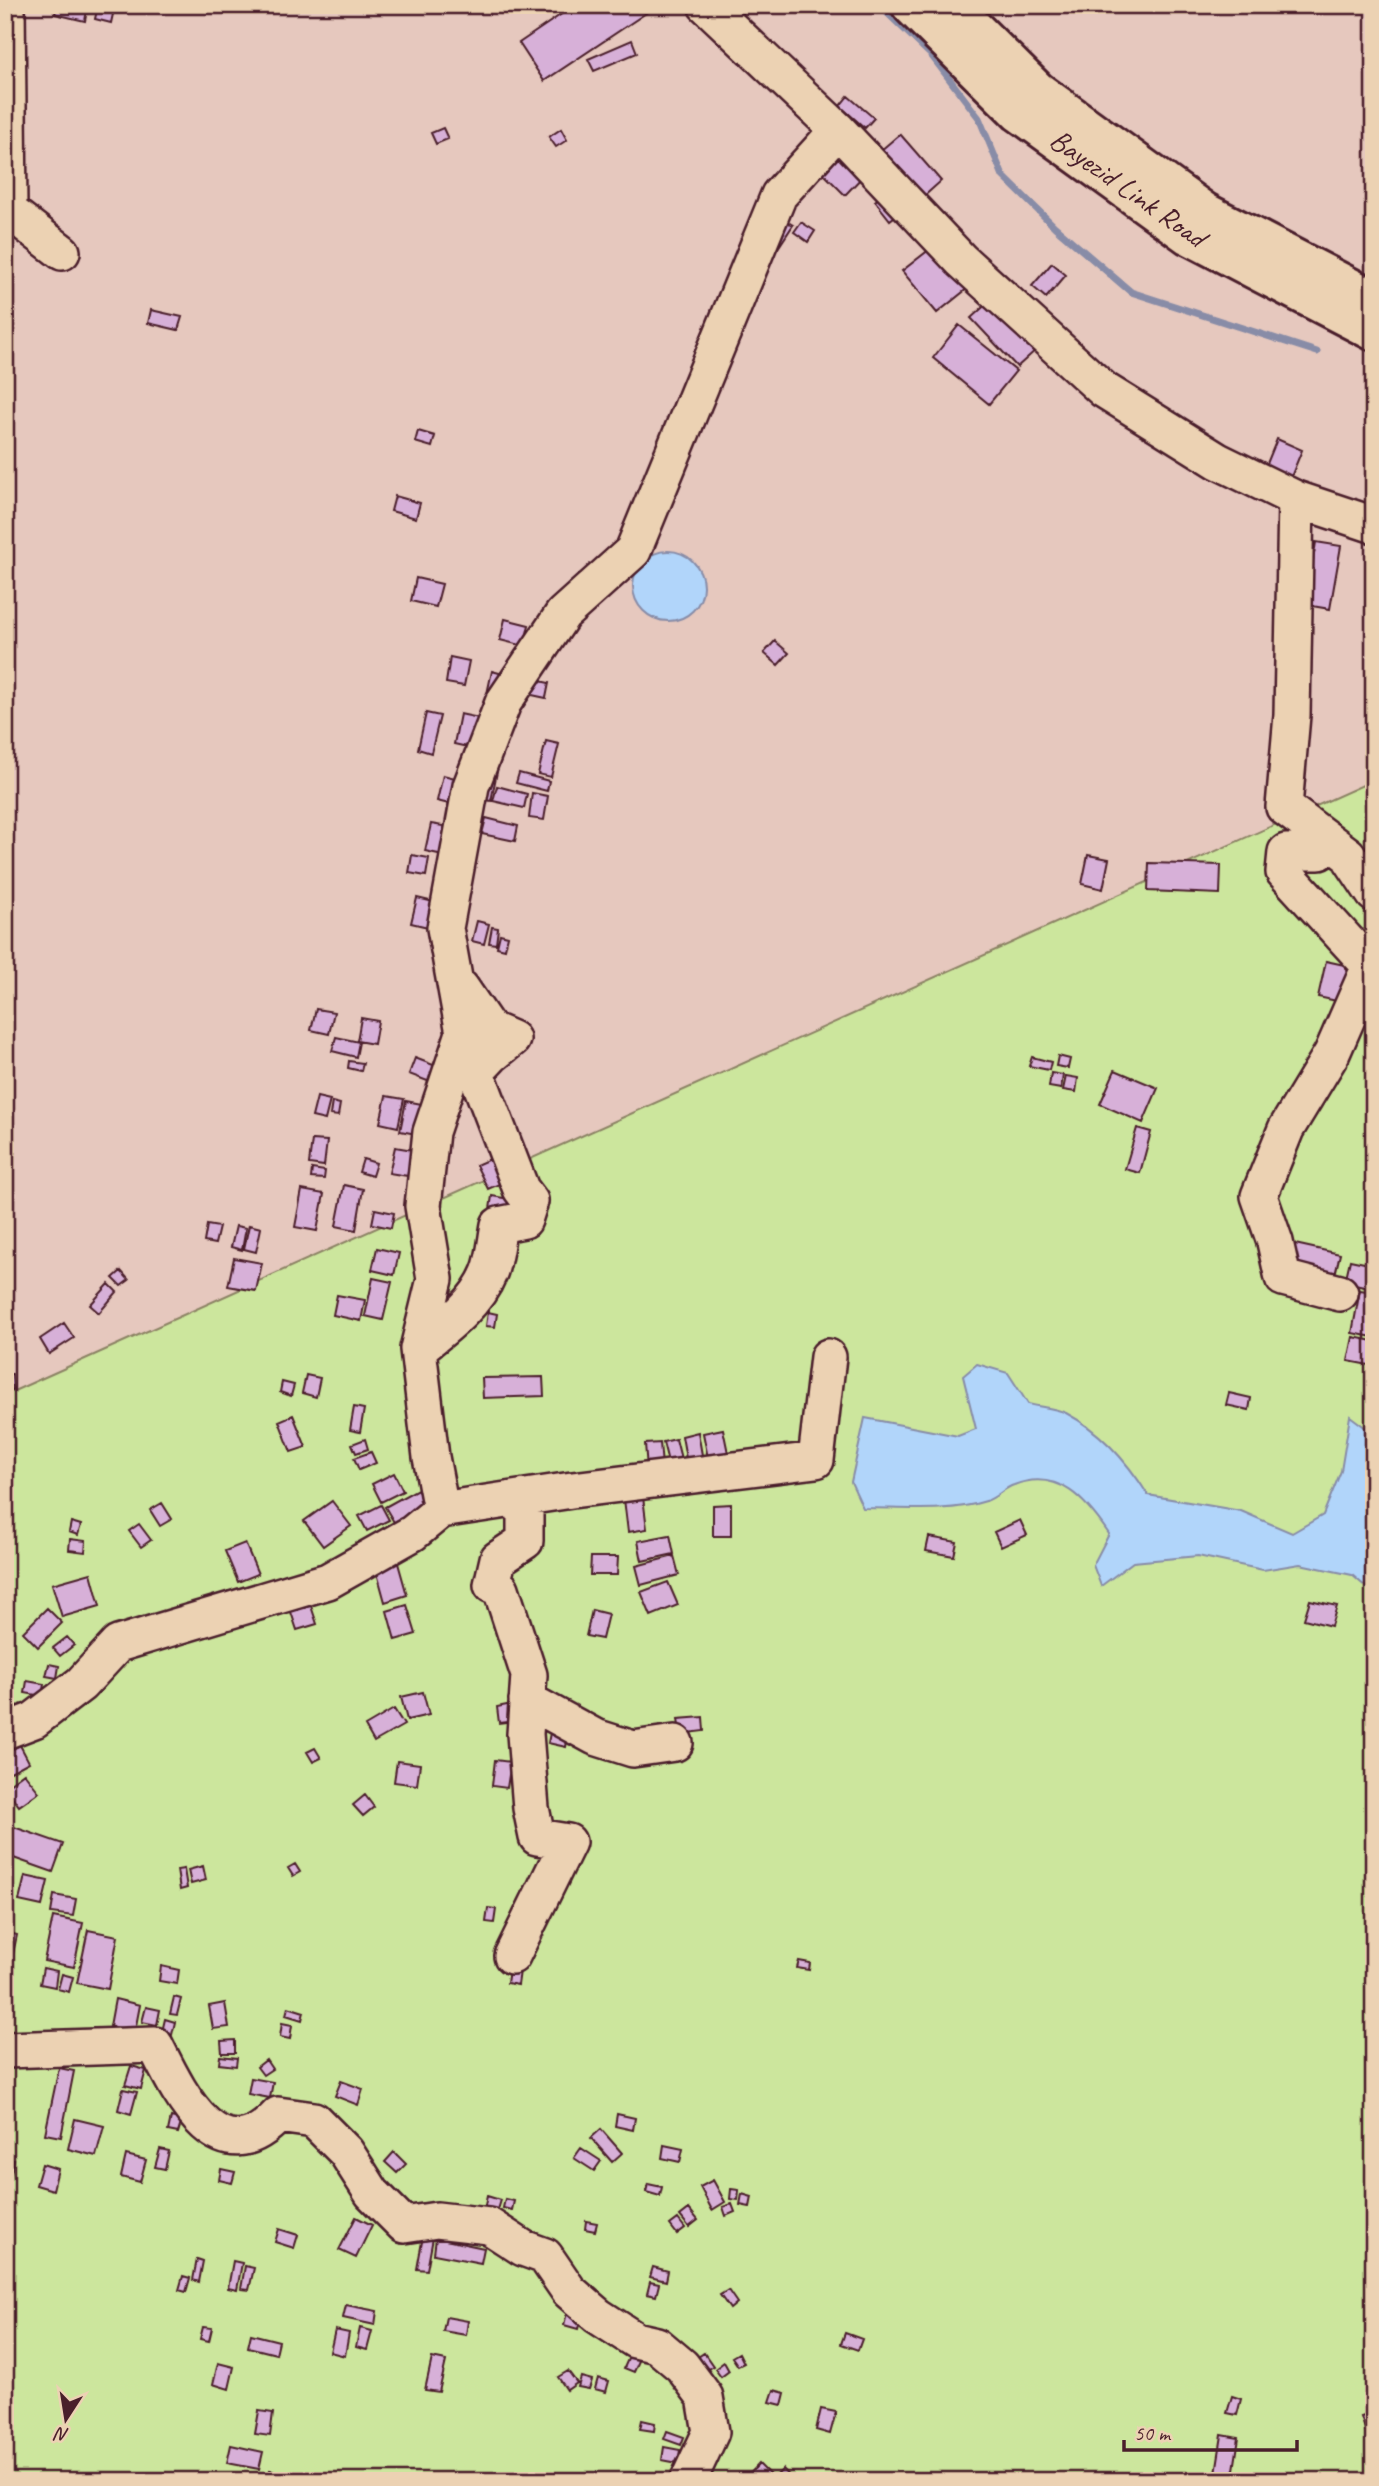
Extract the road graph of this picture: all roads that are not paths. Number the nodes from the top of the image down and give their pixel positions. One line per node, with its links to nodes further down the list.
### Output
1 (7, 5): 6 (street)
2 (706, 5): 5 (street)
3 (911, 5): 8 (main road, Bayezid Link Road)
4 (950, 5): 7 (main road, Bayezid Link Road)
5 (838, 130): 9 (street); 13 (street)
6 (62, 252)
7 (1374, 300)
8 (1374, 331)
9 (1296, 499): 10 (street); 11 (street)
10 (1374, 525)
11 (1328, 840): 12 (street); 14 (street)
12 (1374, 894)
13 (453, 976): 15 (street); 15 (street)
14 (1340, 1293)
15 (418, 1349): 18 (street)
16 (828, 1357): 17 (street)
17 (525, 1497): 18 (street); 19 (street)
18 (441, 1510): 20 (street)
19 (527, 1699): 21 (street); 22 (street)
20 (5, 1731)
21 (675, 1743)
22 (512, 1956)
23 (5, 2050): 24 (street)
24 (688, 2481)

